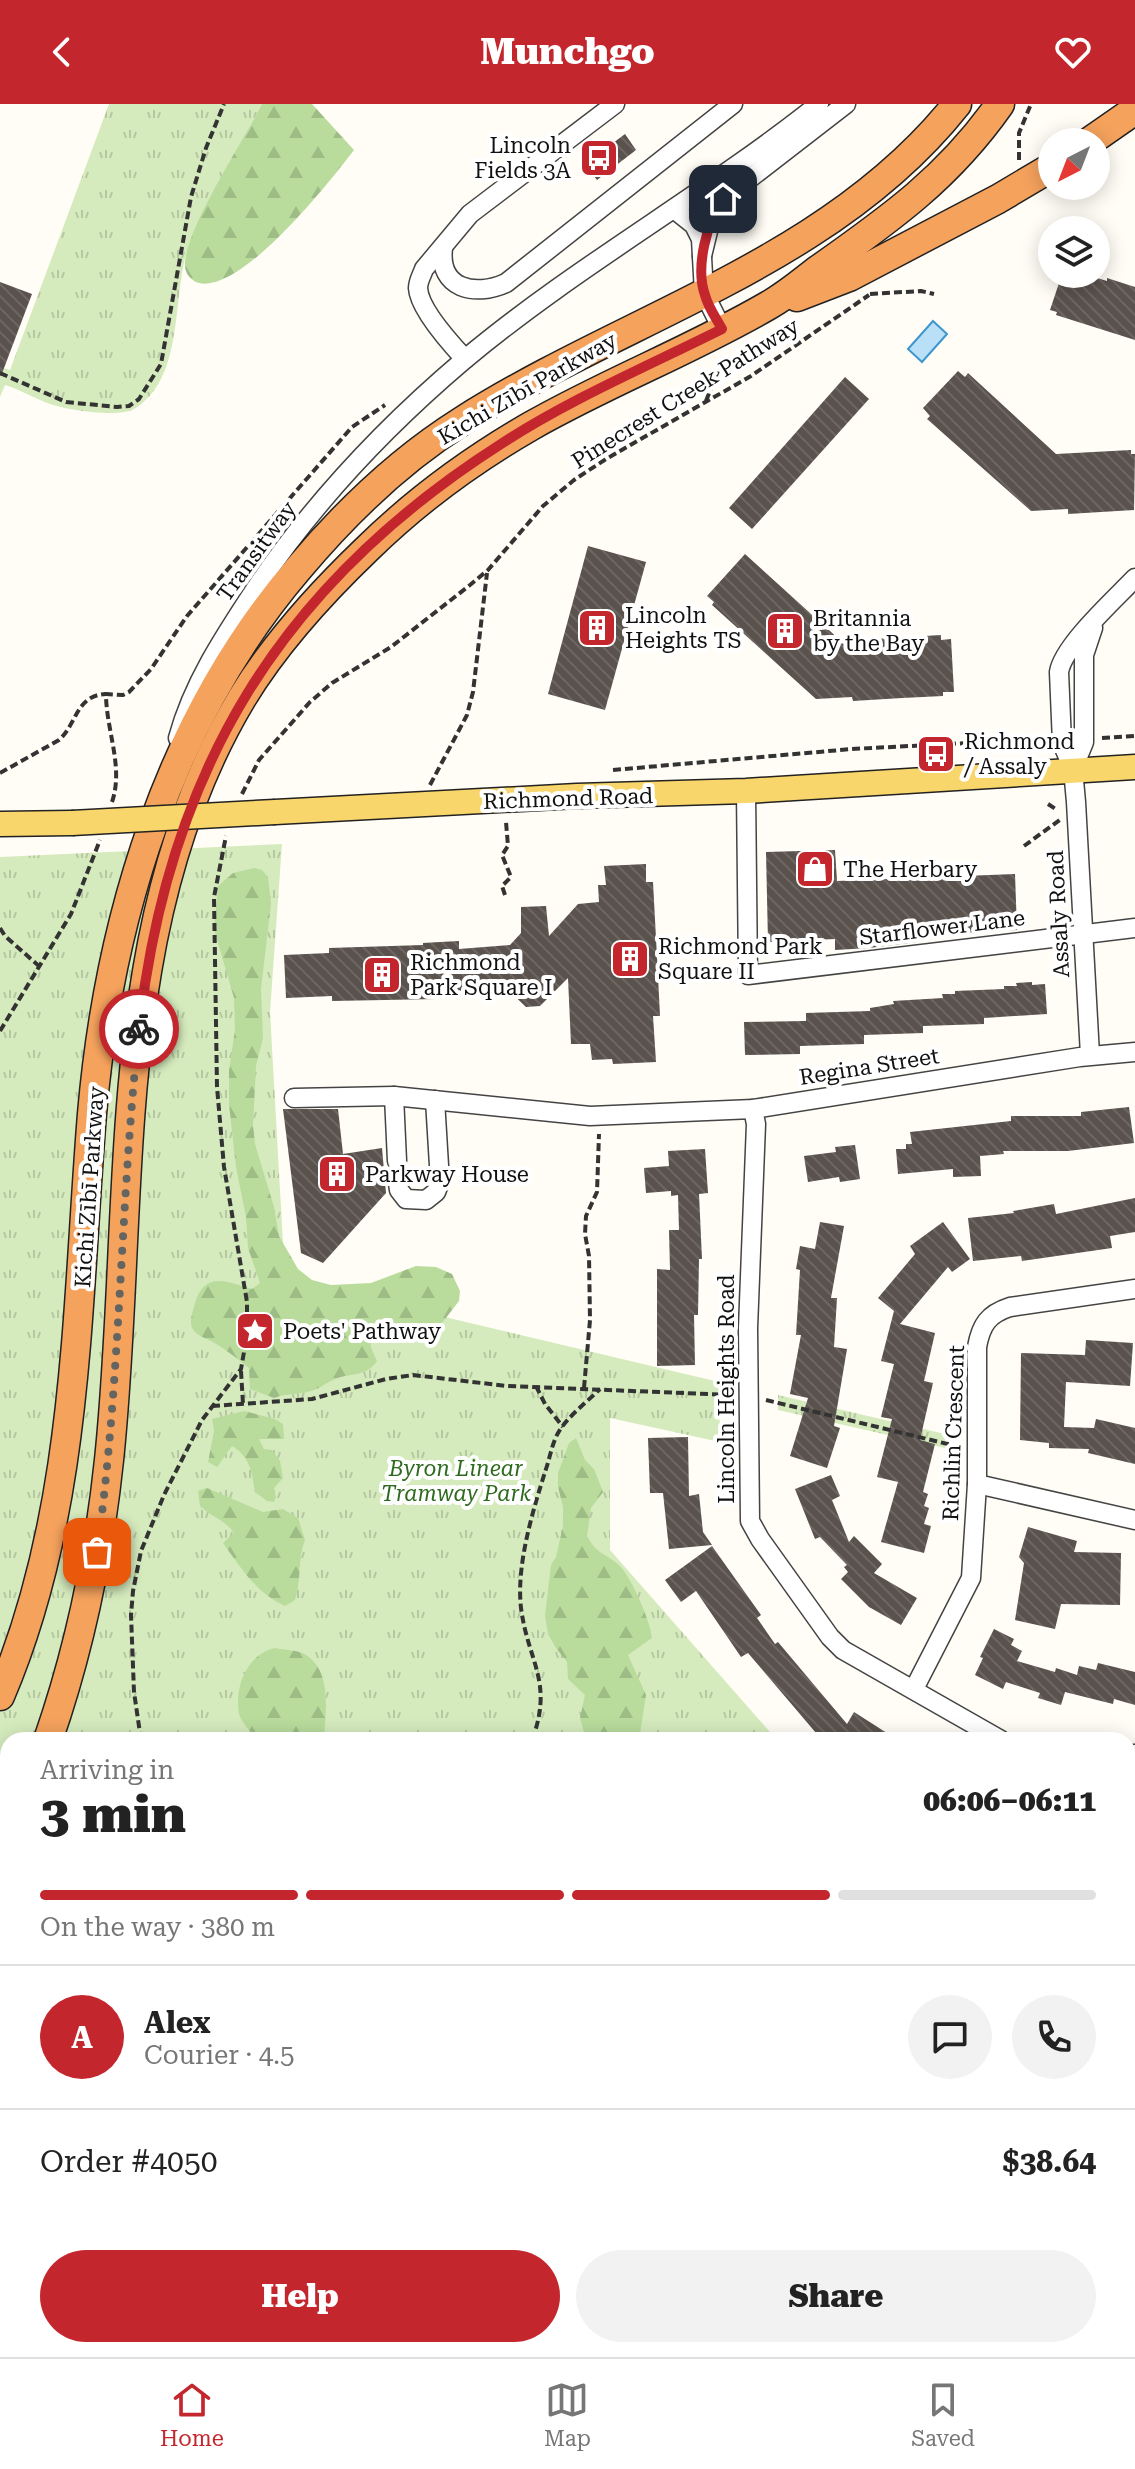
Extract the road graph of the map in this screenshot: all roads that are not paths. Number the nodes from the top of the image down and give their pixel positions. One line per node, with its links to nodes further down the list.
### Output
1 (615, 104): 11 (street)
2 (733, 104): 11 (street)
3 (819, 104): 10 (street, Transitway)
4 (846, 104): 12 (street)
5 (957, 104): 13 (highway, Kichi Zībī Parkway)
6 (1000, 104): 14 (highway, Kichi Zībī Parkway)
7 (1135, 110): 8 (highway)
8 (1109, 128)
9 (1038, 175): 14 (highway)
10 (675, 210): 12 (street); 16 (street, Transitway)
11 (443, 248): 16 (street)
12 (702, 256): 13 (street)
13 (704, 293): 15 (street); 21 (highway, Kichi Zībī Parkway)
14 (770, 305): 15 (highway, Kichi Zībī Parkway)
15 (723, 342): 38 (highway, Kichi Zībī Parkway)
16 (465, 359): 21 (street, Transitway)
17 (1135, 578): 19 (street, Assaly Road)
18 (1135, 767): 19 (main road, Richmond Road)
19 (1073, 769): 20 (main road, Richmond Road); 24 (street, Assaly Road)
20 (746, 791): 22 (main road, Richmond Road, bridge); 24 (street, Starflower Lane)
21 (156, 816): 37 (highway, Kichi Zībī Parkway)
22 (0, 824)
23 (1135, 928): 24 (street, Starflower Lane)
24 (1084, 934): 26 (street, Assaly Road)
25 (1135, 1052): 26 (street, Regina Street)
26 (1090, 1055): 30 (street, Regina Street)
27 (394, 1096): 28 (street, Regina Street); 29 (street, Regina Street); 31 (street)
28 (294, 1098)
29 (435, 1100): 30 (street, Regina Street); 32 (street)
30 (753, 1109): 36 (street, Lincoln Heights Road)
31 (397, 1161)
32 (398, 1183)
33 (1135, 1289): 34 (street, Richlin Crescent)
34 (977, 1484): 35 (street); 36 (street, Richlin Crescent)
35 (1135, 1520)
36 (914, 1689): 39 (street, Lincoln Heights Road)
37 (0, 1696)
38 (51, 1732)
39 (987, 1732)

